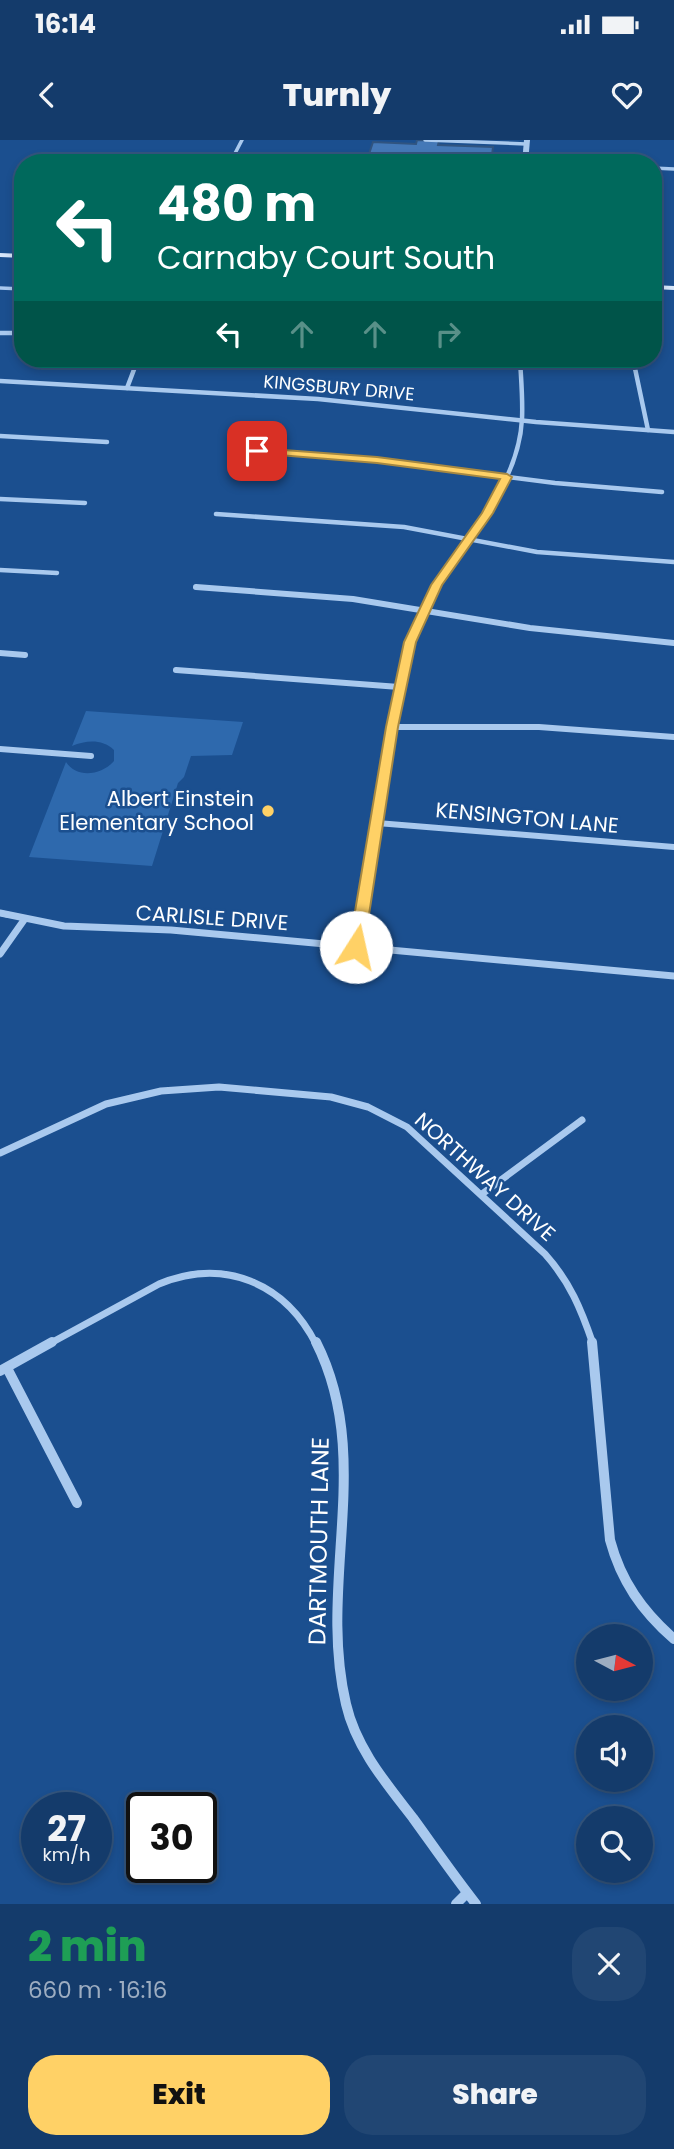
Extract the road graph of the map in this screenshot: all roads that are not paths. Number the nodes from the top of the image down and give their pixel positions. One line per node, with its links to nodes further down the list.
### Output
1 (425, 140): 2 (street)
2 (527, 142)
3 (135, 368): 7 (street)
4 (520, 368): 8 (street)
5 (635, 368): 9 (street)
6 (0, 381): 7 (street, KINGSBURY DRIVE)
7 (127, 388): 8 (street, KINGSBURY DRIVE)
8 (522, 421): 9 (street, KINGSBURY DRIVE); 14 (street)
9 (648, 430): 10 (street, KINGSBURY DRIVE)
10 (674, 432)
11 (0, 436): 12 (street)
12 (107, 442)
13 (233, 450): 14 (street)
14 (507, 477): 15 (street); 19 (street)
15 (662, 492)
16 (0, 499): 17 (street)
17 (85, 503)
18 (216, 514): 19 (street)
19 (469, 539): 20 (street); 24 (street)
20 (674, 562)
21 (0, 570): 22 (street)
22 (57, 573)
23 (196, 587): 24 (street)
24 (424, 610): 25 (street); 29 (street)
25 (674, 643)
26 (0, 653): 27 (street)
27 (25, 655)
28 (176, 670): 29 (street)
29 (399, 687): 30 (street)
30 (392, 727): 31 (street); 34 (street)
31 (674, 737)
32 (0, 749): 33 (street)
33 (92, 757)
34 (377, 823): 35 (street, KENSINGTON LANE); 38 (street)
35 (674, 847)
36 (0, 913): 37 (street, CARLISLE DRIVE)
37 (24, 920): 38 (street, CARLISLE DRIVE); 39 (street)
38 (356, 947): 40 (street, CARLISLE DRIVE)
39 (0, 954)
40 (674, 976)
41 (582, 1120): 43 (street)
42 (0, 1153): 43 (street, NORTHWAY DRIVE)
43 (482, 1194): 46 (street, NORTHWAY DRIVE)
44 (4, 1369): 45 (street); 47 (street, DARTMOUTH LANE)
45 (78, 1503)
46 (674, 1639)
47 (467, 1893): 48 (street); 49 (street, DARTMOUTH LANE)
48 (456, 1904)
49 (476, 1904)

